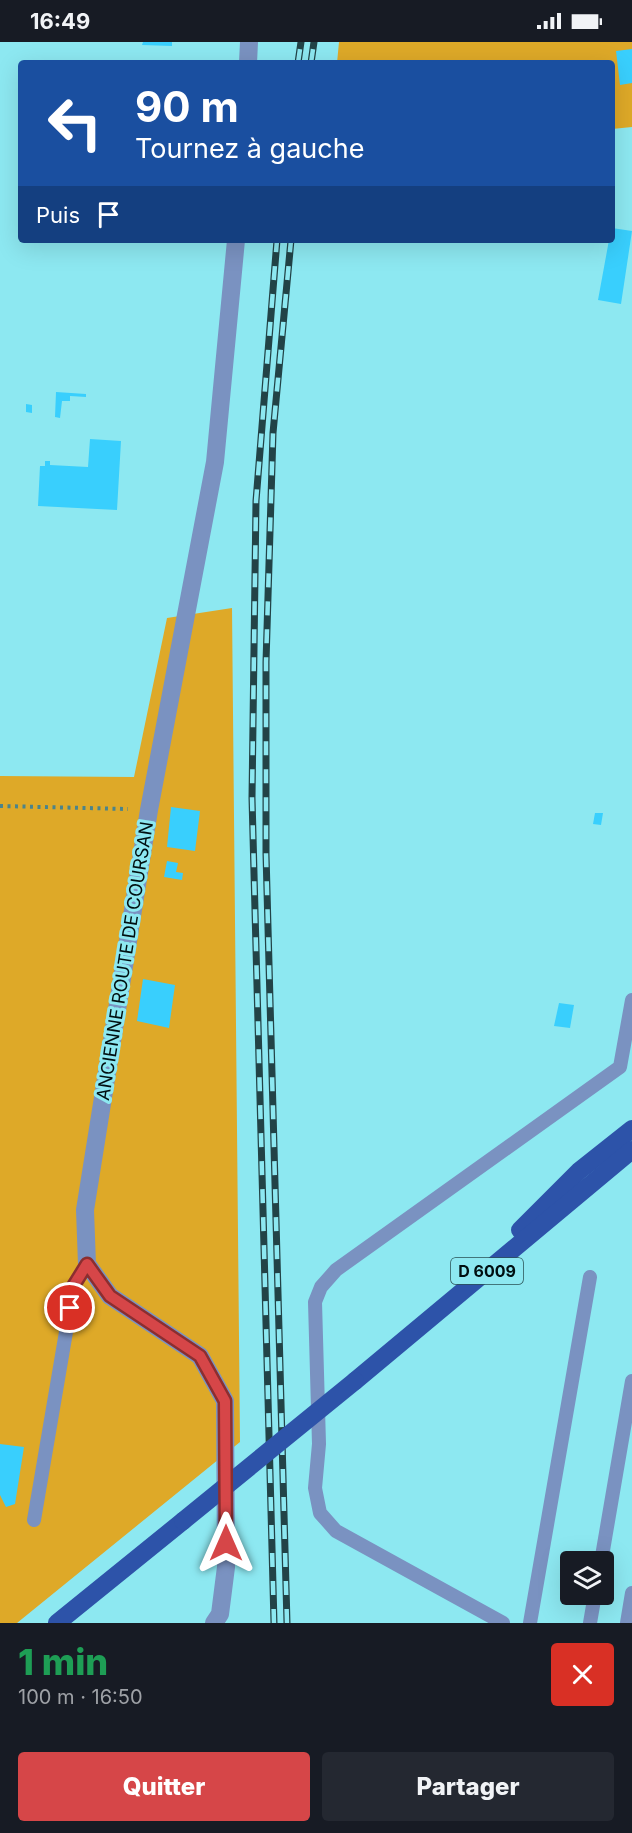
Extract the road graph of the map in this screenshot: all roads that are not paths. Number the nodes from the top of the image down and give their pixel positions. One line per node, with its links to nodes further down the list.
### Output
1 (249, 42): 2 (street)
2 (248, 60)
3 (236, 243): 7 (street, ANCIENNE ROUTE DE COURSAN)
4 (632, 999): 17 (lane)
5 (632, 1129): 9 (main road, D 6009)
6 (628, 1155): 9 (main road, D 6009)
7 (87, 1264): 11 (lane); 16 (street)
8 (590, 1277): 18 (lane)
9 (440, 1311): 15 (main road, D 6009, bridge)
10 (632, 1382): 12 (lane)
11 (34, 1520)
12 (603, 1551)
13 (632, 1593): 20 (lane)
14 (593, 1605): 19 (lane)
15 (57, 1623)
16 (214, 1623)
17 (502, 1623)
18 (530, 1623)
19 (590, 1623)
20 (627, 1623)

